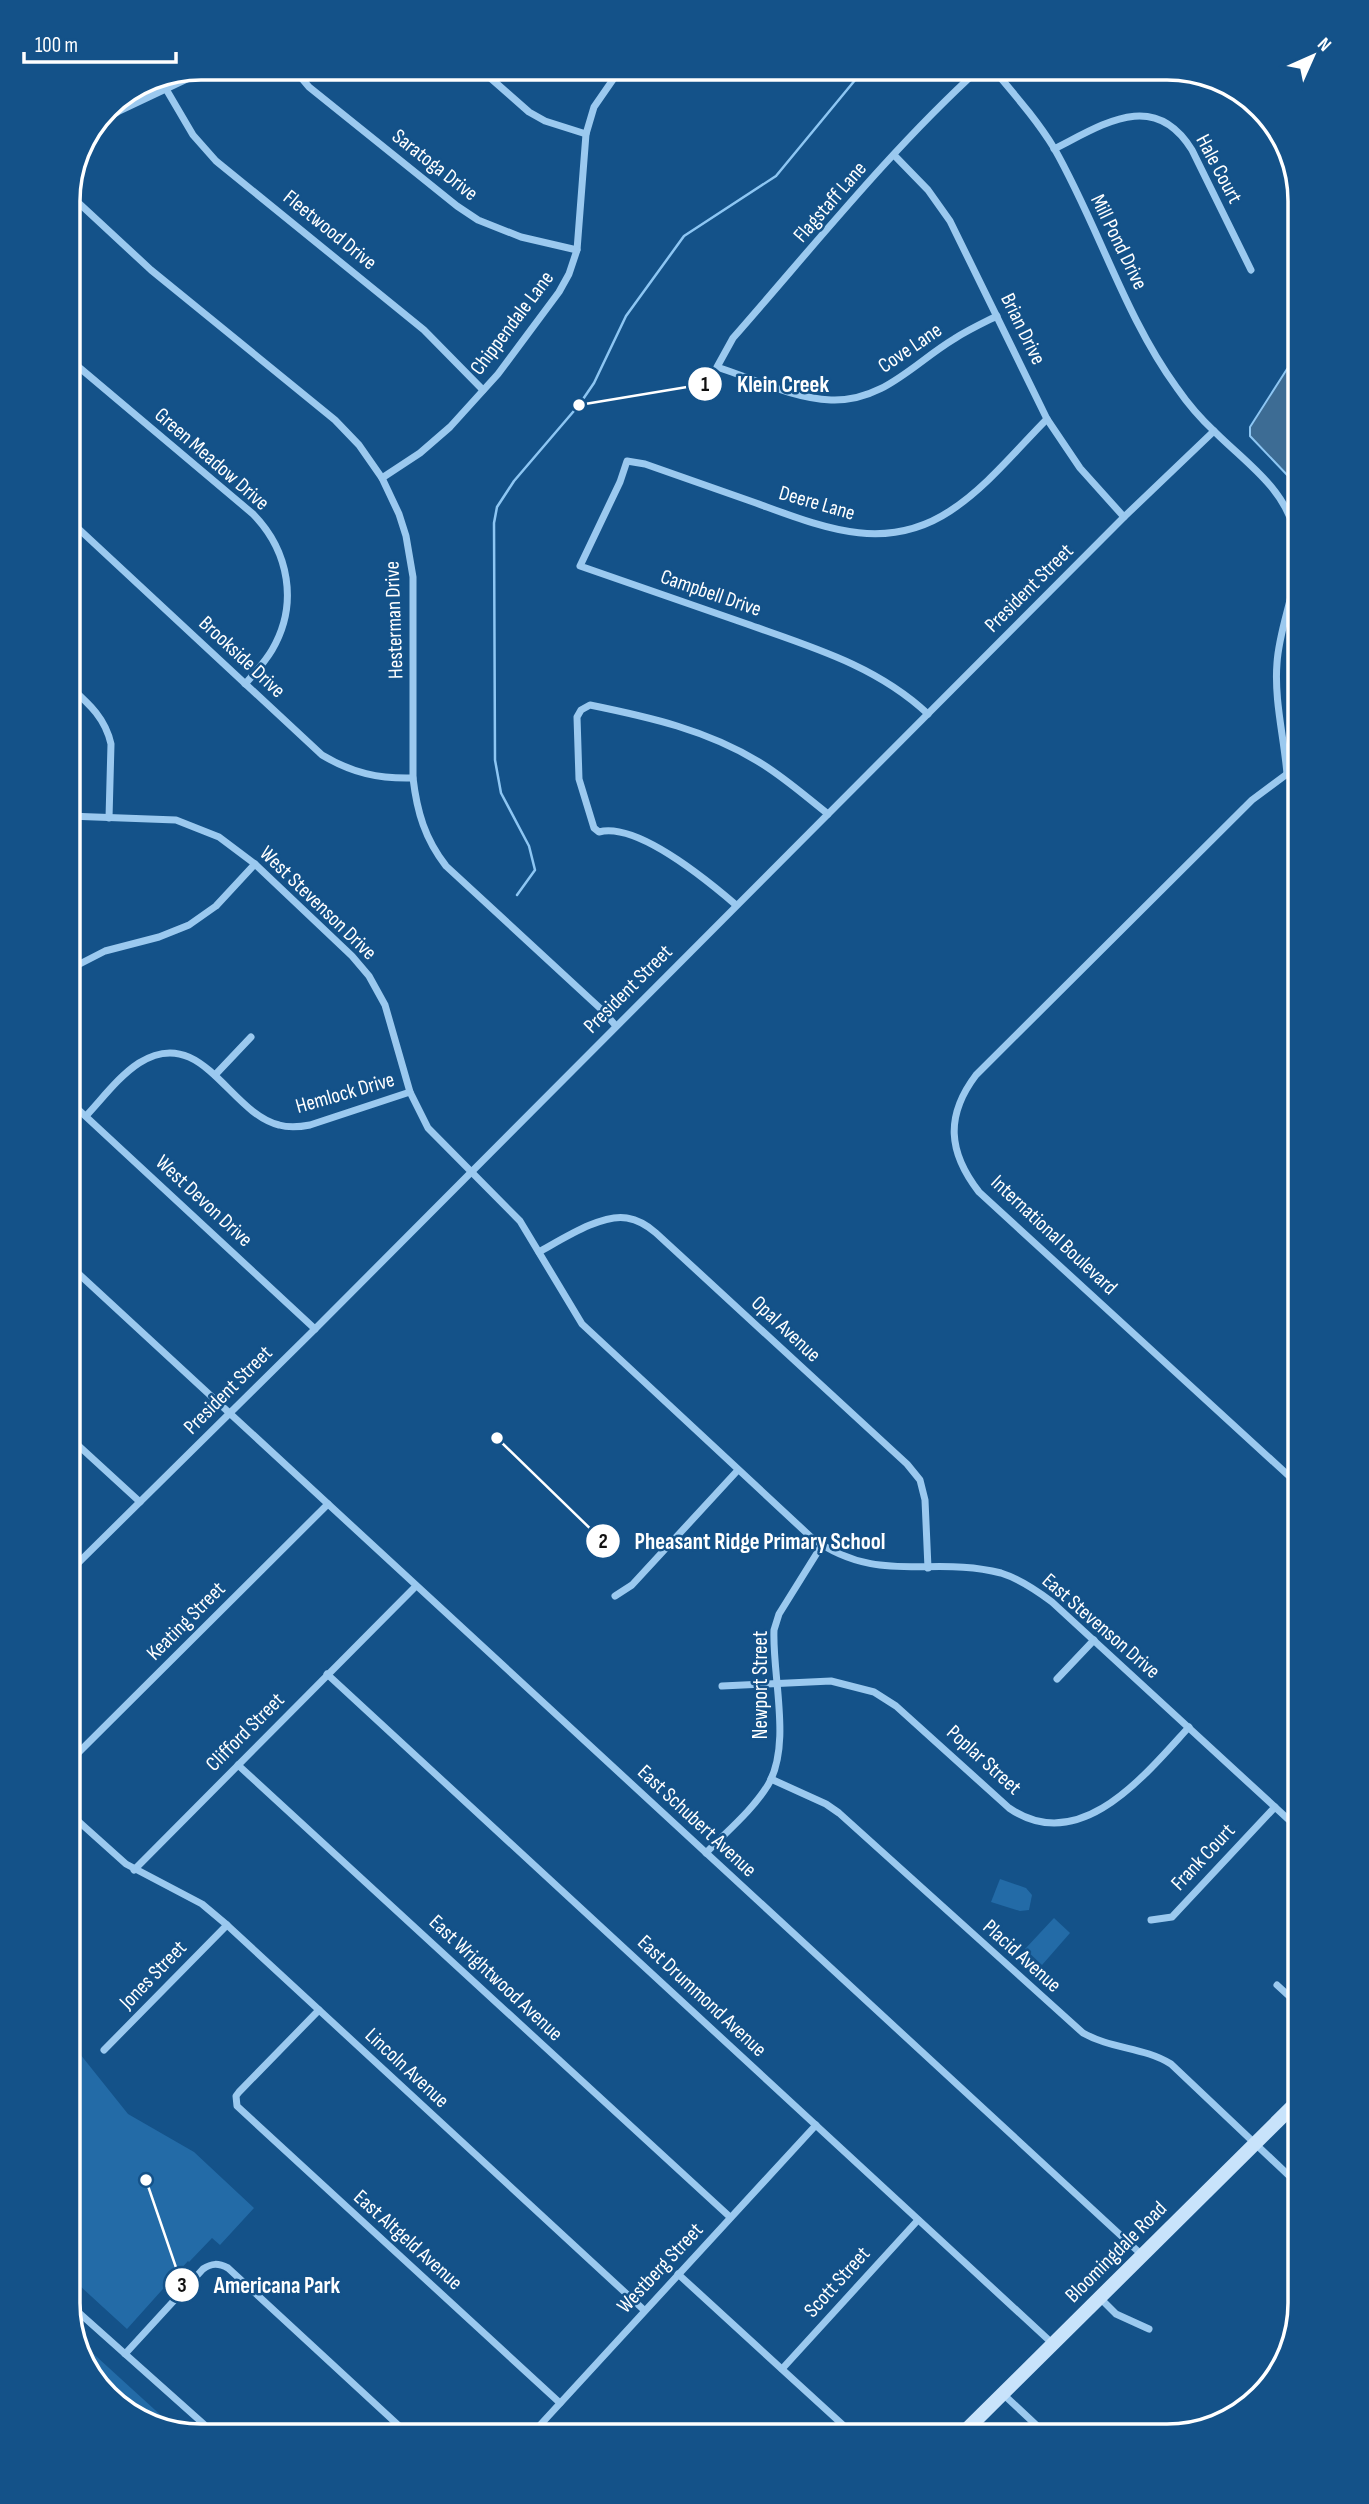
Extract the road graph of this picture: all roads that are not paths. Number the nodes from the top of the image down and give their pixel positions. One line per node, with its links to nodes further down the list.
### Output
1 (303, 80): 13 (street, Saratoga Drive)
2 (493, 80): 9 (street)
3 (612, 80): 9 (street, Chippendale Lane)
4 (965, 81): 11 (street, Flagstaff Lane)
5 (1003, 81): 10 (street, Mill Pond Drive)
6 (179, 83): 7 (street)
7 (166, 89): 8 (street); 18 (street, Fleetwood Drive)
8 (119, 113)
9 (586, 134): 13 (street, Chippendale Lane)
10 (1054, 149): 14 (street, Hale Court); 20 (street, Mill Pond Drive)
11 (894, 155): 15 (street, Brian Drive); 16 (street, Flagstaff Lane)
12 (81, 205): 22 (street, Hesterman Drive)
13 (577, 250): 18 (street, Chippendale Lane)
14 (1251, 270)
15 (997, 316): 16 (street, Cove Lane); 19 (street, Brian Drive)
16 (717, 367)
17 (81, 369): 27 (street, Green Meadow Drive)
18 (483, 390): 22 (street, Chippendale Lane)
19 (1047, 419): 21 (street, Deere Lane); 24 (street, Brian Drive)
20 (1214, 431): 23 (street, Mill Pond Drive); 24 (street, President Street)
21 (627, 461): 29 (street, Campbell Drive)
22 (382, 478): 31 (street, Hesterman Drive)
23 (1288, 513)
24 (1124, 517): 29 (street, President Street)
25 (81, 531): 27 (street, Brookside Drive)
26 (1288, 610): 30 (street, Mill Pond Drive)
27 (245, 684): 31 (street, Brookside Drive)
28 (81, 697): 34 (street)
29 (928, 714): 32 (street, President Street)
30 (1287, 774): 51 (street, International Boulevard)
31 (414, 778): 38 (street, Hesterman Drive)
32 (828, 814): 36 (street, President Street); 36 (street)
33 (81, 817): 34 (street, West Stevenson Drive)
34 (109, 818): 35 (street, West Stevenson Drive)
35 (255, 864): 37 (street); 41 (street, West Stevenson Drive)
36 (736, 905): 38 (street, President Street)
37 (81, 964)
38 (616, 1026): 44 (street, President Street)
39 (251, 1037): 40 (street)
40 (215, 1075): 41 (street, Hemlock Drive); 43 (street, Hemlock Drive)
41 (410, 1092): 44 (street, West Stevenson Drive)
42 (81, 1111): 43 (street, West Devon Drive)
43 (86, 1116): 47 (street, West Devon Drive)
44 (471, 1172): 45 (street, West Stevenson Drive); 47 (street, President Street)
45 (539, 1252): 50 (street, East Stevenson Drive); 56 (street, Opal Avenue)
46 (80, 1276): 48 (street, East Schubert Avenue)
47 (315, 1329): 48 (street, President Street)
48 (228, 1413): 52 (street, President Street); 53 (street, East Schubert Avenue)
49 (80, 1447): 52 (street)
50 (738, 1470): 54 (street, East Stevenson Drive); 58 (street)
51 (1288, 1475)
52 (140, 1502): 55 (street, President Street)
53 (328, 1504): 57 (street, East Schubert Avenue); 65 (street, Keating Street)
54 (822, 1545): 56 (street, East Stevenson Drive); 62 (street, Newport Street)
55 (80, 1561)
56 (928, 1568): 59 (street, East Stevenson Drive)
57 (416, 1586): 60 (street, Clifford Street); 71 (street, East Schubert Avenue)
58 (615, 1596)
59 (1094, 1640): 61 (street); 64 (street, East Stevenson Drive)
60 (327, 1674): 66 (street, Clifford Street); 80 (street, East Drummond Avenue)
61 (1057, 1679)
62 (776, 1685): 63 (street, Poplar Street); 64 (street, Poplar Street); 67 (street, Newport Street)
63 (722, 1686)
64 (1189, 1727): 68 (street, East Stevenson Drive)
65 (80, 1751)
66 (238, 1765): 72 (street, Clifford Street); 83 (street, East Wrightwood Avenue)
67 (771, 1779): 71 (street, Newport Street); 81 (street, Placid Avenue)
68 (1275, 1807): 69 (street, East Stevenson Drive); 73 (street, Frank Court)
69 (1288, 1819)
70 (80, 1823): 72 (street)
71 (706, 1853): 85 (street, East Schubert Avenue)
72 (134, 1870): 74 (street, Lincoln Avenue)
73 (1151, 1920)
74 (227, 1925): 77 (street, Lincoln Avenue); 78 (street, Jones Street)
75 (1277, 1985): 76 (street)
76 (1288, 1995)
77 (319, 2010): 88 (street, Lincoln Avenue); 95 (street, East Altgeld Avenue)
78 (104, 2050)
79 (1288, 2111): 81 (main road, Bloomingdale Road)
80 (816, 2125): 83 (street, Westberg Street); 84 (street, East Drummond Avenue)
81 (1255, 2143): 82 (street, Placid Avenue); 85 (main road, Bloomingdale Road)
82 (1288, 2175)
83 (730, 2217): 86 (street, Westberg Street)
84 (918, 2220): 91 (street, East Drummond Avenue); 93 (street, Scott Street)
85 (1142, 2255): 87 (main road, Bloomingdale Road)
86 (678, 2274): 88 (street, Westberg Street); 93 (street)
87 (1100, 2297): 90 (street); 91 (main road, Bloomingdale Road)
88 (644, 2310): 95 (street, Westberg Street)
89 (81, 2314): 92 (street)
90 (1149, 2329)
91 (1053, 2344): 94 (main road, Bloomingdale Road)
92 (125, 2354): 96 (street); 97 (street)
93 (782, 2369): 99 (street)
94 (1003, 2394): 100 (main road, Bloomingdale Road); 101 (street)
95 (560, 2403): 98 (street, Westberg Street)
96 (203, 2423)
97 (397, 2423)
98 (541, 2423)
99 (842, 2424)
100 (972, 2424)
101 (1035, 2424)

